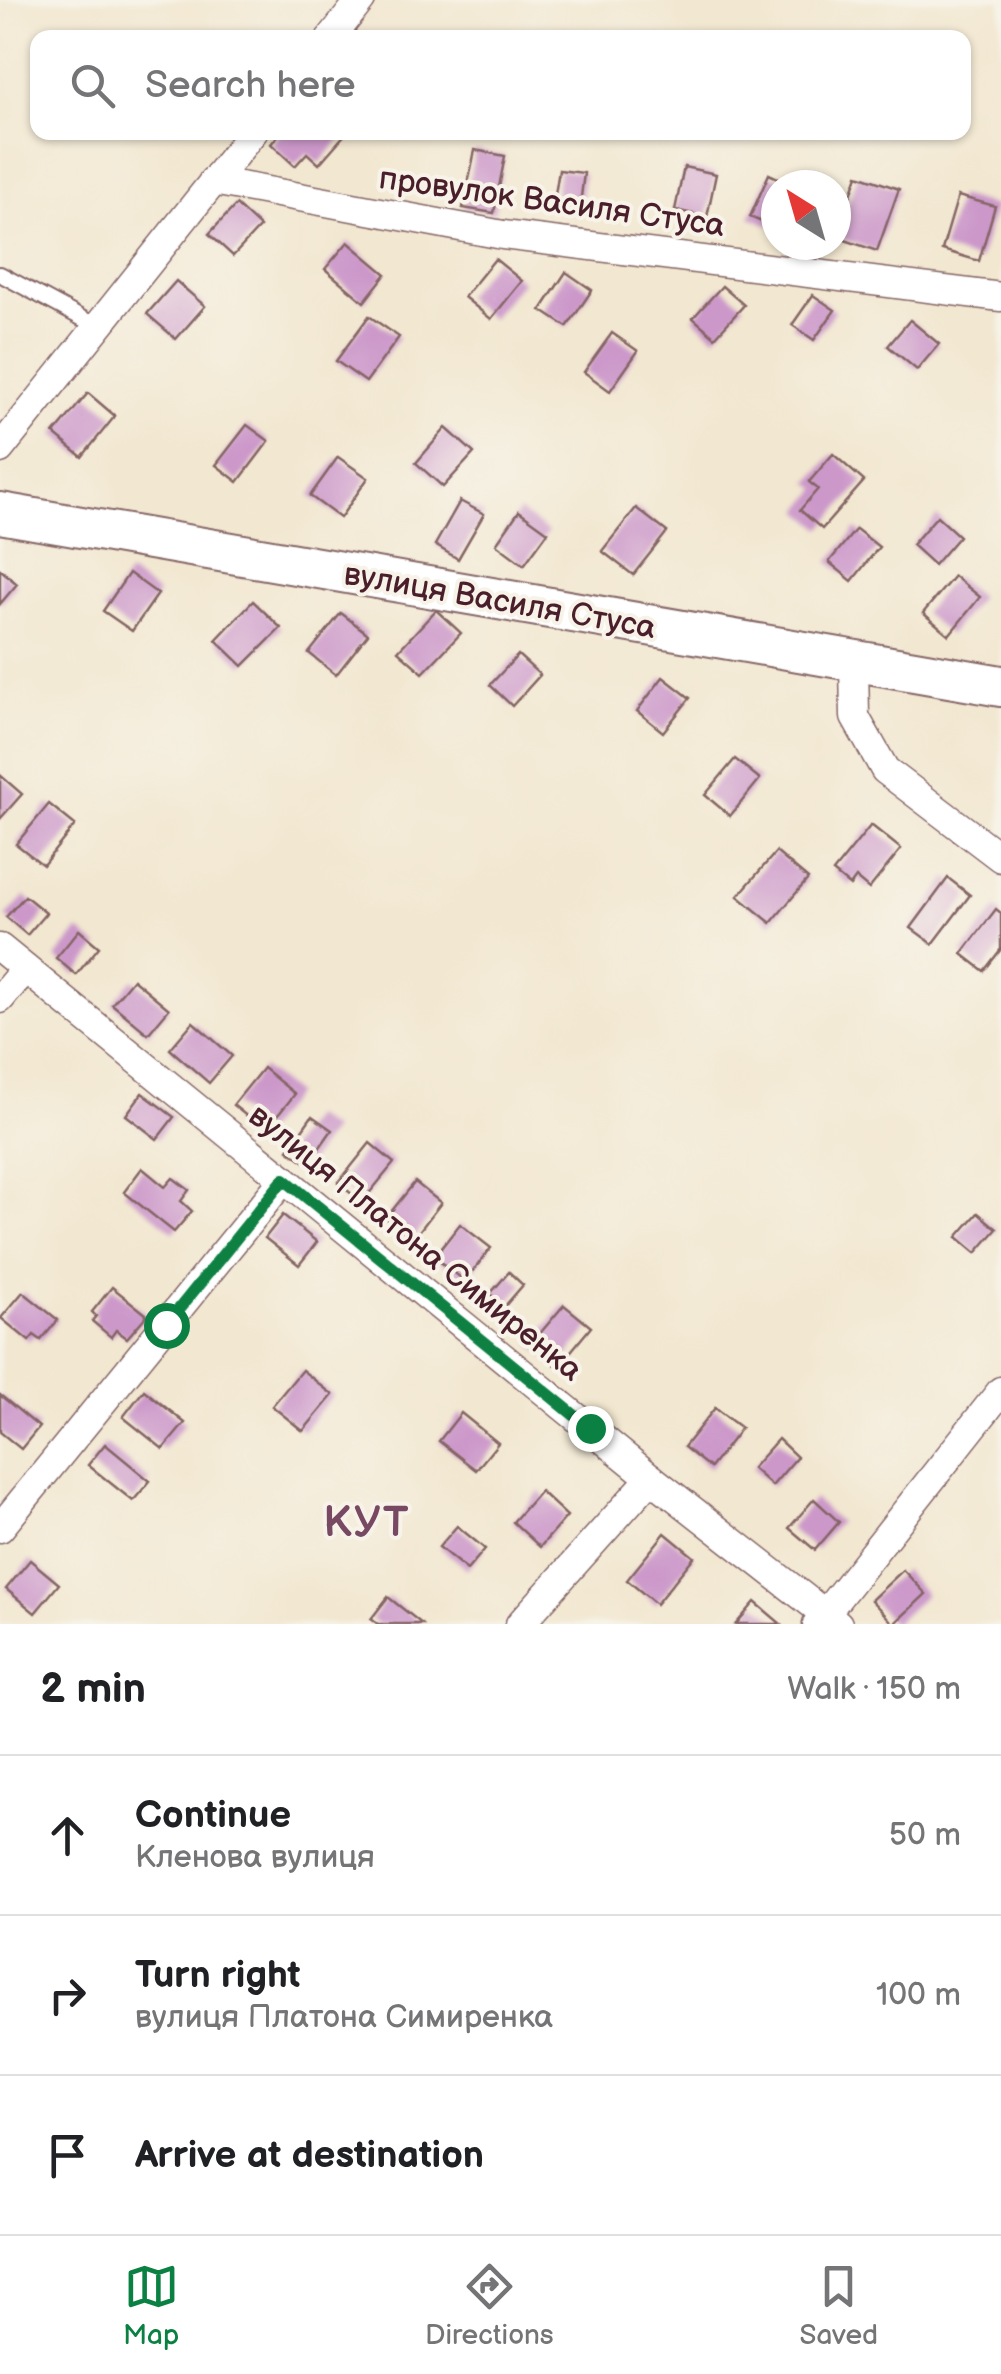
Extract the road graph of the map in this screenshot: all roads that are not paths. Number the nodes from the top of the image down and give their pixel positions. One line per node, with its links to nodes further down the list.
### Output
1 (362, 0): 2 (street)
2 (338, 30)
3 (246, 140): 4 (street)
4 (213, 181): 6 (street, провулок Василя Стуса); 7 (street)
5 (0, 274): 7 (lane)
6 (1001, 297)
7 (98, 326): 8 (street)
8 (0, 449)
9 (0, 513): 10 (street, вулиця Василя Стуса)
10 (854, 662): 11 (street, вулиця Василя Стуса); 12 (street)
11 (1001, 686)
12 (1001, 858)
13 (0, 948): 14 (street, вулиця Платона Симиренка)
14 (25, 969): 15 (street); 16 (street, вулиця Платона Симиренка)
15 (0, 999)
16 (284, 1179): 18 (street, вулиця Платона Симиренка); 19 (street)
17 (1001, 1390): 20 (street)
18 (651, 1478): 20 (street, вулиця Платона Симиренка); 21 (street)
19 (0, 1528)
20 (827, 1621)
21 (520, 1624)

